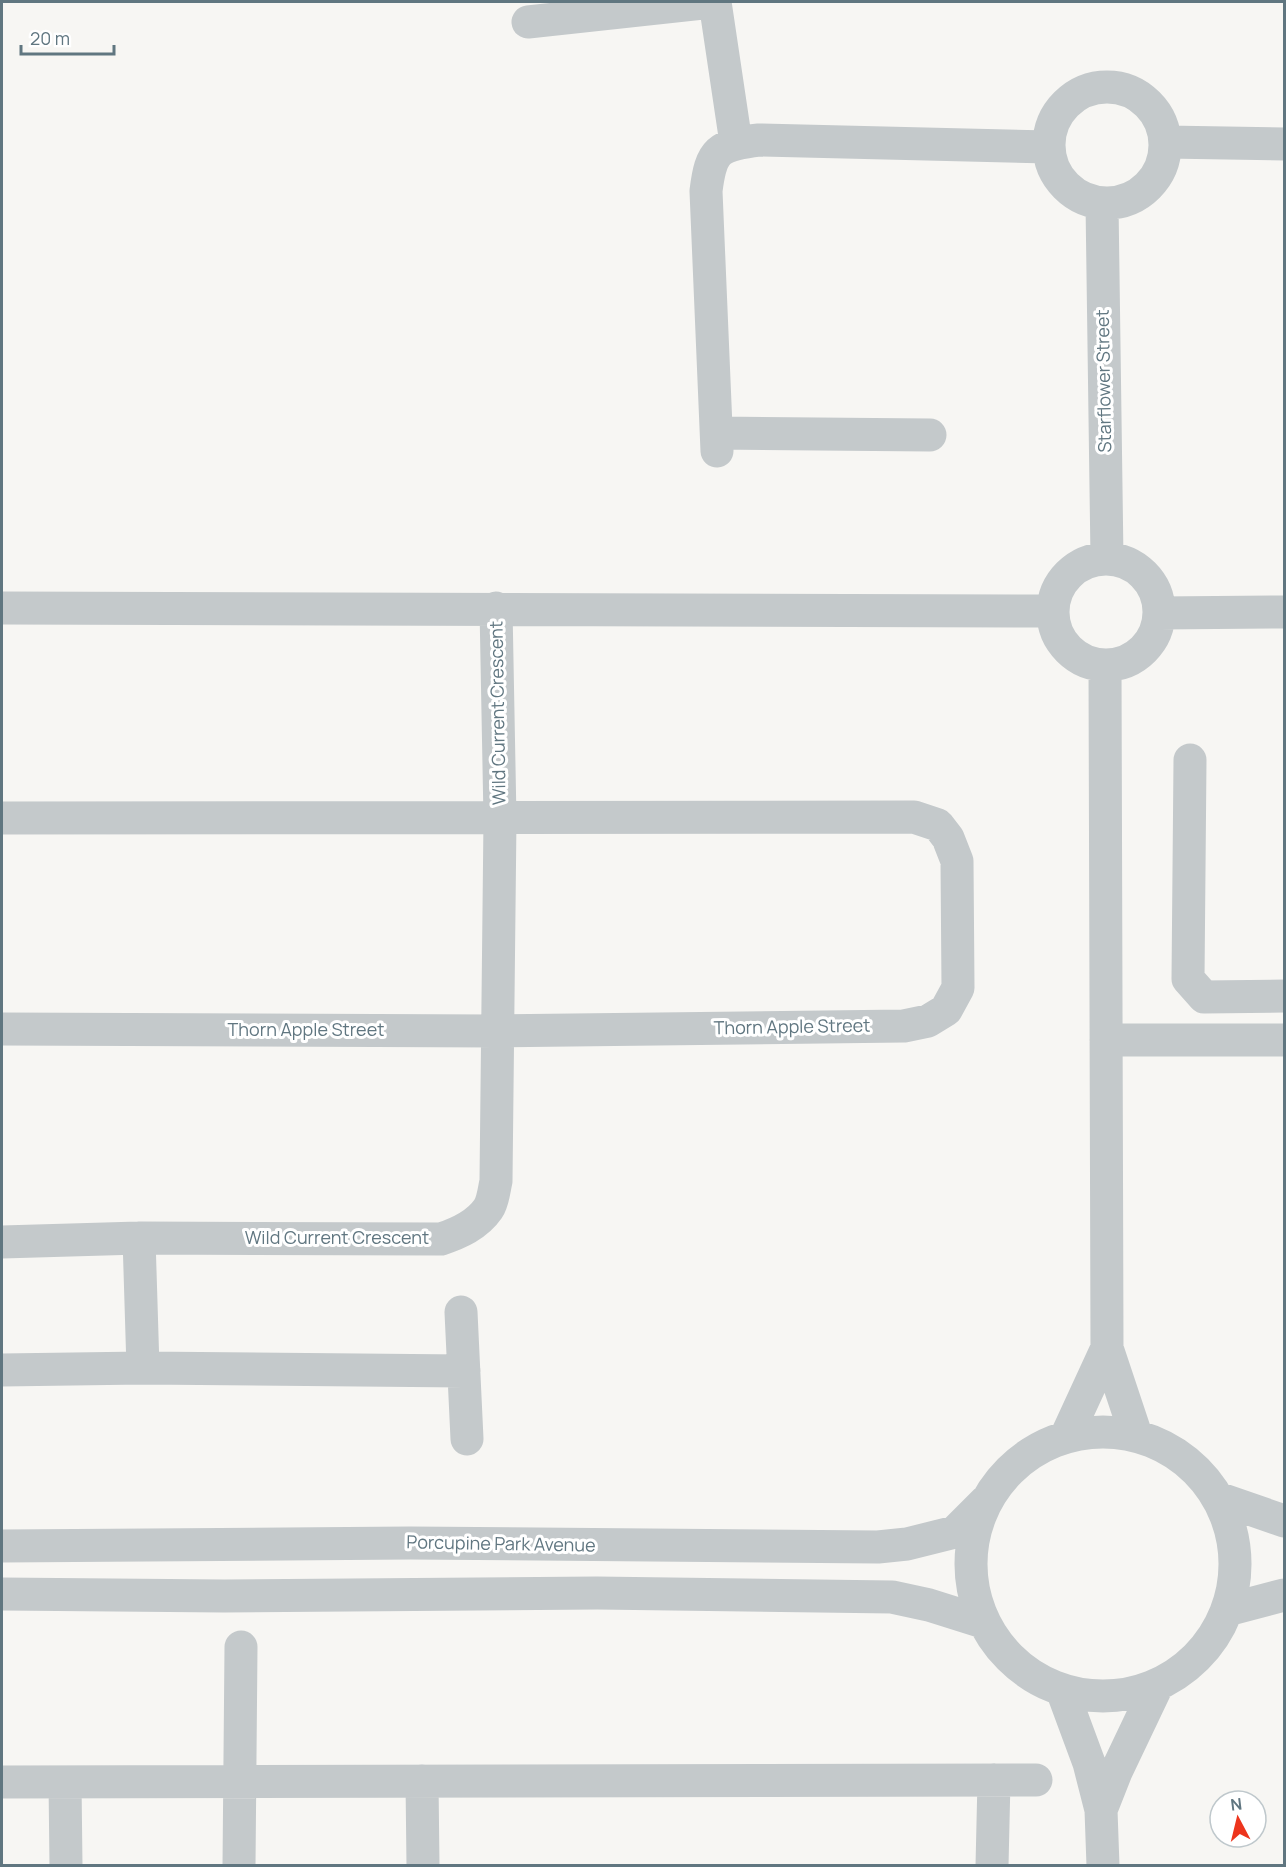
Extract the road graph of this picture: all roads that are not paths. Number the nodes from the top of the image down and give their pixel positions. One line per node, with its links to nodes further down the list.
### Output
1 (714, 2): 2 (street); 4 (street)
2 (528, 22)
3 (1166, 142): 5 (street); 6 (street); 7 (street)
4 (736, 143): 6 (street); 8 (street)
5 (1284, 144)
6 (1049, 147): 7 (street)
7 (1101, 203): 9 (street, Starflower Street)
8 (930, 435)
9 (1107, 559): 12 (street); 14 (street)
10 (2, 608): 11 (street)
11 (496, 608): 12 (street); 18 (street, Wild Current Crescent)
12 (1053, 611): 15 (street)
13 (1284, 612): 14 (street)
14 (1159, 613): 15 (street)
15 (1105, 665): 22 (street)
16 (1190, 760): 19 (street)
17 (2, 818): 18 (street, Wild Current Crescent)
18 (500, 819): 21 (street, Wild Current Crescent); 21 (street, Thorn Apple Street)
19 (1284, 996)
20 (2, 1029): 21 (street, Thorn Apple Street)
21 (497, 1031): 24 (street, Wild Current Crescent)
22 (1106, 1040): 23 (street); 27 (street)
23 (1284, 1040)
24 (140, 1238): 25 (street, Wild Current Crescent); 28 (street)
25 (2, 1242)
26 (461, 1312): 30 (street)
27 (1107, 1348): 31 (street); 32 (street)
28 (143, 1368): 29 (street); 30 (street)
29 (2, 1370)
30 (464, 1371): 33 (street)
31 (1136, 1435): 32 (street); 34 (street)
32 (1066, 1437): 35 (street)
33 (467, 1439)
34 (1218, 1498): 36 (street); 40 (street)
35 (986, 1501): 37 (street, Porcupine Park Avenue); 41 (street)
36 (1284, 1521)
37 (2, 1546)
38 (2, 1594): 41 (street)
39 (1284, 1596): 40 (street)
40 (1227, 1610): 43 (street)
41 (983, 1622): 44 (street)
42 (241, 1647): 47 (street)
43 (1156, 1688): 44 (street); 51 (street)
44 (1062, 1690): 51 (street)
45 (994, 1780): 46 (street); 48 (street); 55 (street)
46 (1036, 1780)
47 (240, 1781): 48 (street); 50 (street); 53 (street)
48 (422, 1781): 54 (street)
49 (2, 1782): 50 (street)
50 (65, 1782): 52 (street)
51 (1101, 1810): 56 (street)
52 (66, 1866)
53 (239, 1866)
54 (423, 1866)
55 (993, 1866)
56 (1103, 1866)

